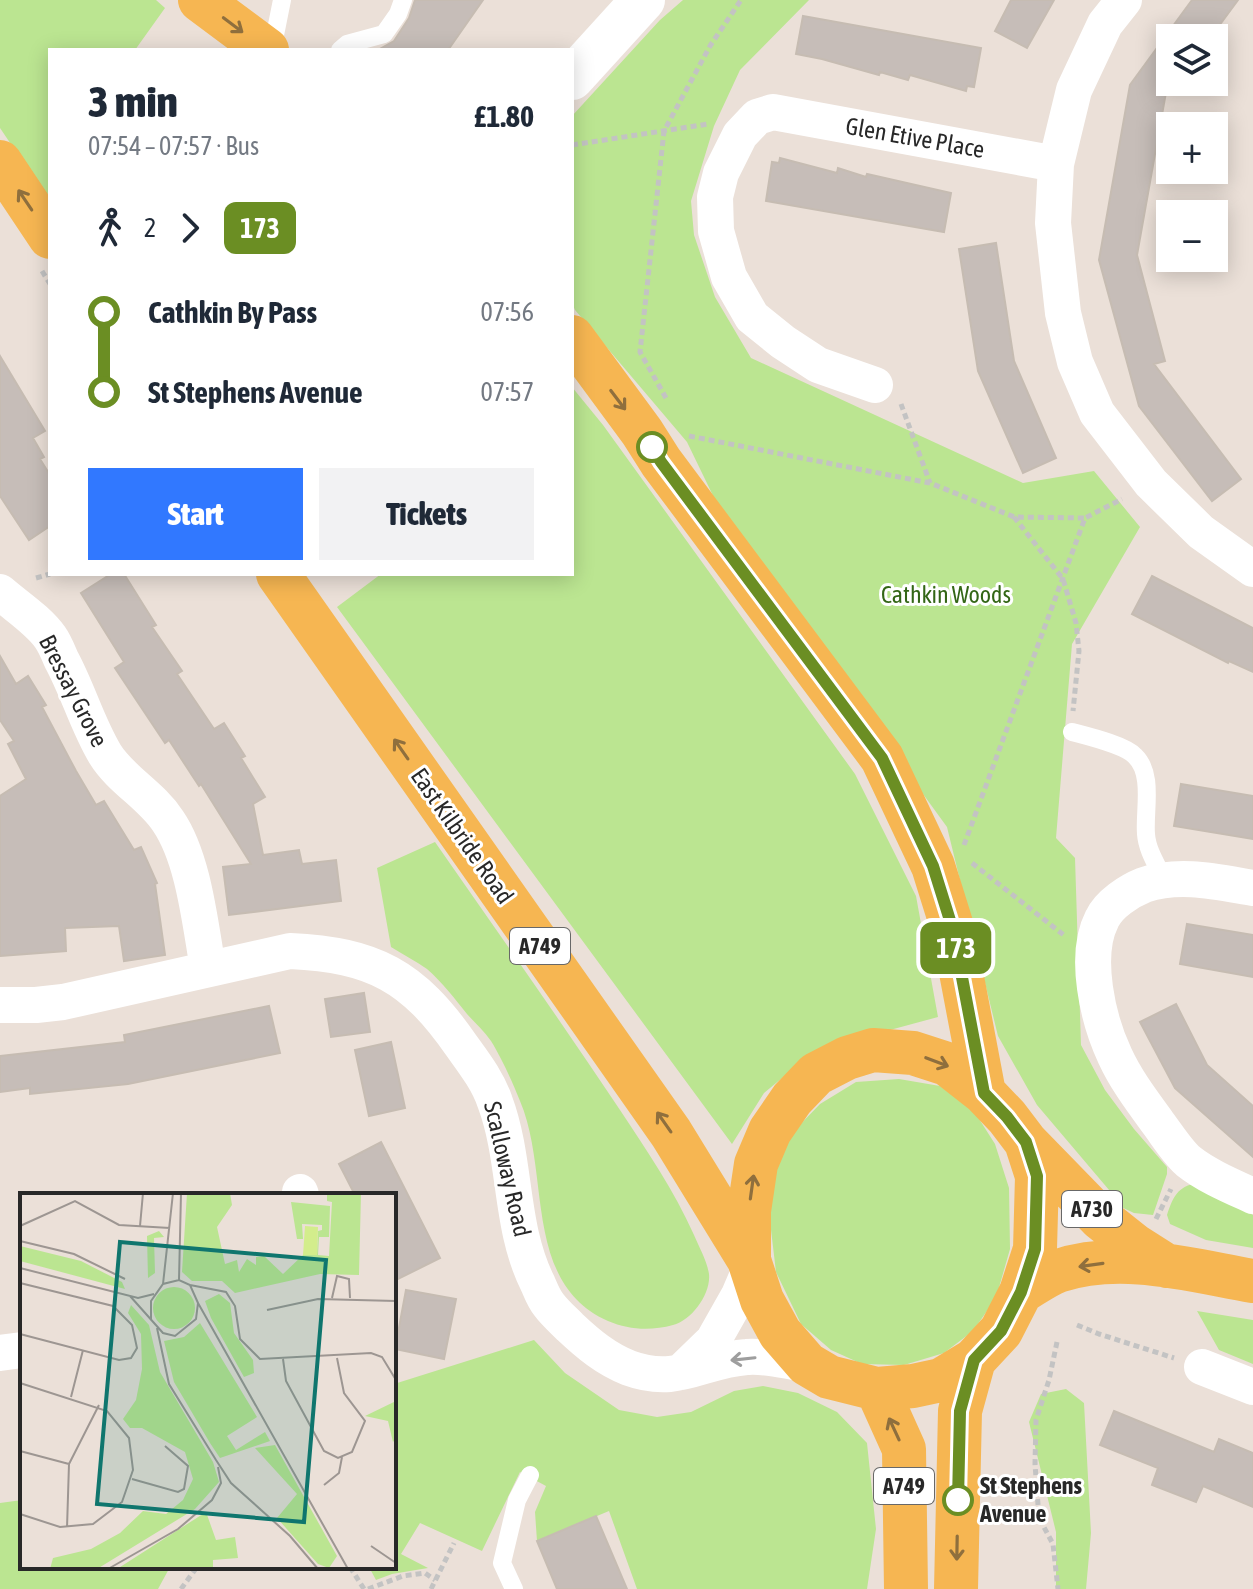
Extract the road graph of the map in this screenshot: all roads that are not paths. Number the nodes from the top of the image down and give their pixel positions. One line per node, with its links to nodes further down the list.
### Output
1 (200, 0): 6 (main road, one-way to 6)
2 (282, 0): 7 (lane)
3 (403, 0): 8 (lane)
4 (643, 0): 9 (main road)
5 (1124, 0): 11 (street)
6 (266, 48)
7 (270, 48)
8 (342, 48)
9 (574, 76)
10 (0, 162): 12 (main road, one-way to 10)
11 (1056, 164): 14 (street, Glen Etive Place); 15 (street)
12 (48, 234)
13 (574, 340): 23 (main road, one-way to 23)
14 (875, 385)
15 (1253, 569)
16 (279, 576): 27 (main road, East Kilbride Road / A749, one-way to 16)
17 (0, 592): 21 (street, Bressay Grove)
18 (1072, 732): 19 (lane)
19 (1164, 880): 20 (street); 25 (street)
20 (1253, 888)
21 (208, 968): 22 (street, Scalloway Road); 35 (street, Scalloway Road)
22 (0, 1005)
23 (984, 1093): 24 (main road); 27 (main road, one-way to 23)
24 (1026, 1142): 26 (main road, A730); 29 (main road)
25 (1253, 1196)
26 (1151, 1256): 28 (main road, A730); 29 (main road, A730, one-way to 29)
27 (750, 1263): 33 (main road); 35 (street)
28 (1253, 1281)
29 (1021, 1292): 32 (main road)
30 (20, 1350): 31 (street)
31 (0, 1353)
32 (974, 1360): 37 (main road); 41 (main road, A749, one-way to 41)
33 (807, 1364): 35 (street, Scalloway Road, one-way to 35); 37 (main road)
34 (1202, 1367): 36 (street)
35 (680, 1373)
36 (1253, 1387)
37 (877, 1389): 40 (main road, A749, one-way to 37)
38 (530, 1475): 39 (lane)
39 (514, 1589)
40 (906, 1589)
41 (956, 1589)

